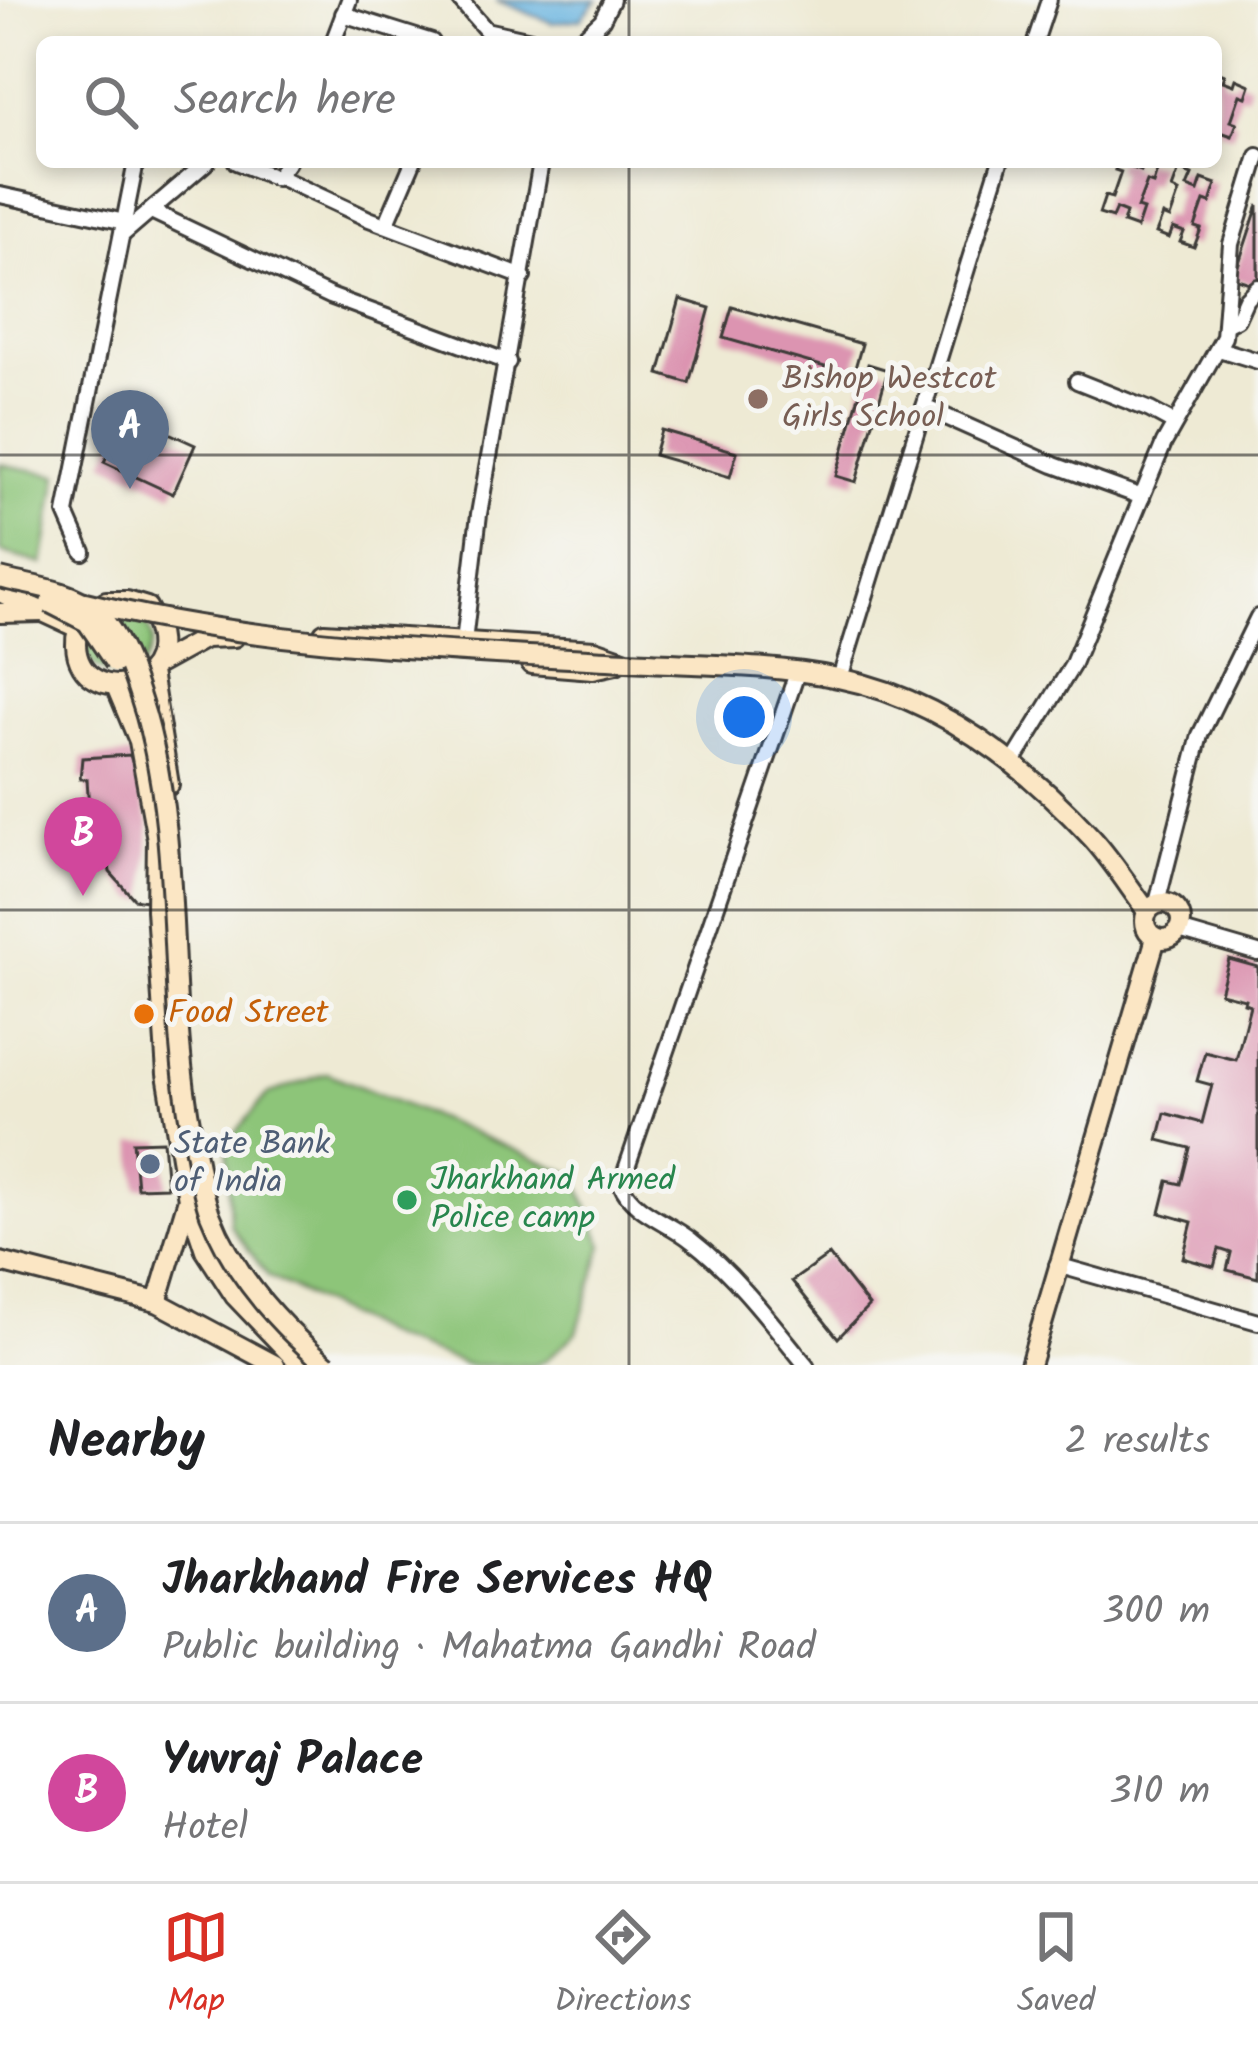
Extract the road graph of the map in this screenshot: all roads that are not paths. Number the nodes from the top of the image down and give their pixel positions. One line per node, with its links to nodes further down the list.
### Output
1 (460, 0): 7 (street)
2 (613, 0): 8 (street)
3 (1049, 0): 9 (street)
4 (346, 7): 5 (street); 6 (street)
5 (335, 36)
6 (417, 36)
7 (513, 36)
8 (585, 36)
9 (1037, 36)
10 (1258, 158): 25 (street)
11 (135, 168): 22 (street)
12 (200, 168): 20 (street)
13 (253, 168): 18 (street)
14 (284, 168): 18 (street)
15 (410, 168): 21 (street)
16 (541, 168): 23 (street)
17 (998, 168): 30 (street)
18 (279, 177): 21 (street)
19 (0, 195): 22 (street)
20 (151, 211): 22 (street); 28 (street)
21 (386, 225): 23 (street)
22 (123, 228): 33 (street)
23 (523, 277): 28 (street)
24 (1258, 287): 25 (street)
25 (1227, 324): 26 (street)
26 (1219, 349): 27 (street); 31 (street)
27 (1258, 361)
28 (508, 362): 42 (street)
29 (1076, 381): 31 (street)
30 (924, 407): 32 (street); 46 (street)
31 (1174, 423): 32 (street)
32 (1142, 497): 48 (street)
33 (82, 552)
34 (0, 582): 35 (main road, bridge); 36 (main road); 38 (main road); 59 (main road, bridge)
35 (80, 601): 43 (main road, bridge); 60 (main road, bridge)
36 (127, 601): 37 (main road); 41 (main road)
37 (147, 607): 42 (main road); 44 (main road)
38 (47, 612): 39 (main road); 41 (main road)
39 (1, 614)
40 (1258, 617): 49 (street)
41 (78, 628): 47 (main road)
42 (464, 642): 43 (main road)
43 (626, 661): 44 (main road); 45 (main road)
44 (153, 669): 47 (main road); 61 (main road)
45 (797, 673): 46 (main road); 62 (street)
46 (840, 678): 48 (main road)
47 (116, 686): 53 (main road)
48 (1013, 762): 49 (main road)
49 (1152, 907): 50 (main road); 51 (main road)
50 (1179, 931): 51 (main road); 52 (street)
51 (1156, 938): 55 (main road)
52 (1258, 953)
53 (188, 1199): 56 (main road); 59 (main road)
54 (0, 1262): 56 (main road)
55 (1057, 1265): 57 (street); 63 (main road)
56 (157, 1301): 58 (main road)
57 (1258, 1322)
58 (275, 1365)
59 (305, 1365)
60 (327, 1365)
61 (337, 1365)
62 (806, 1365)
63 (1030, 1365)

